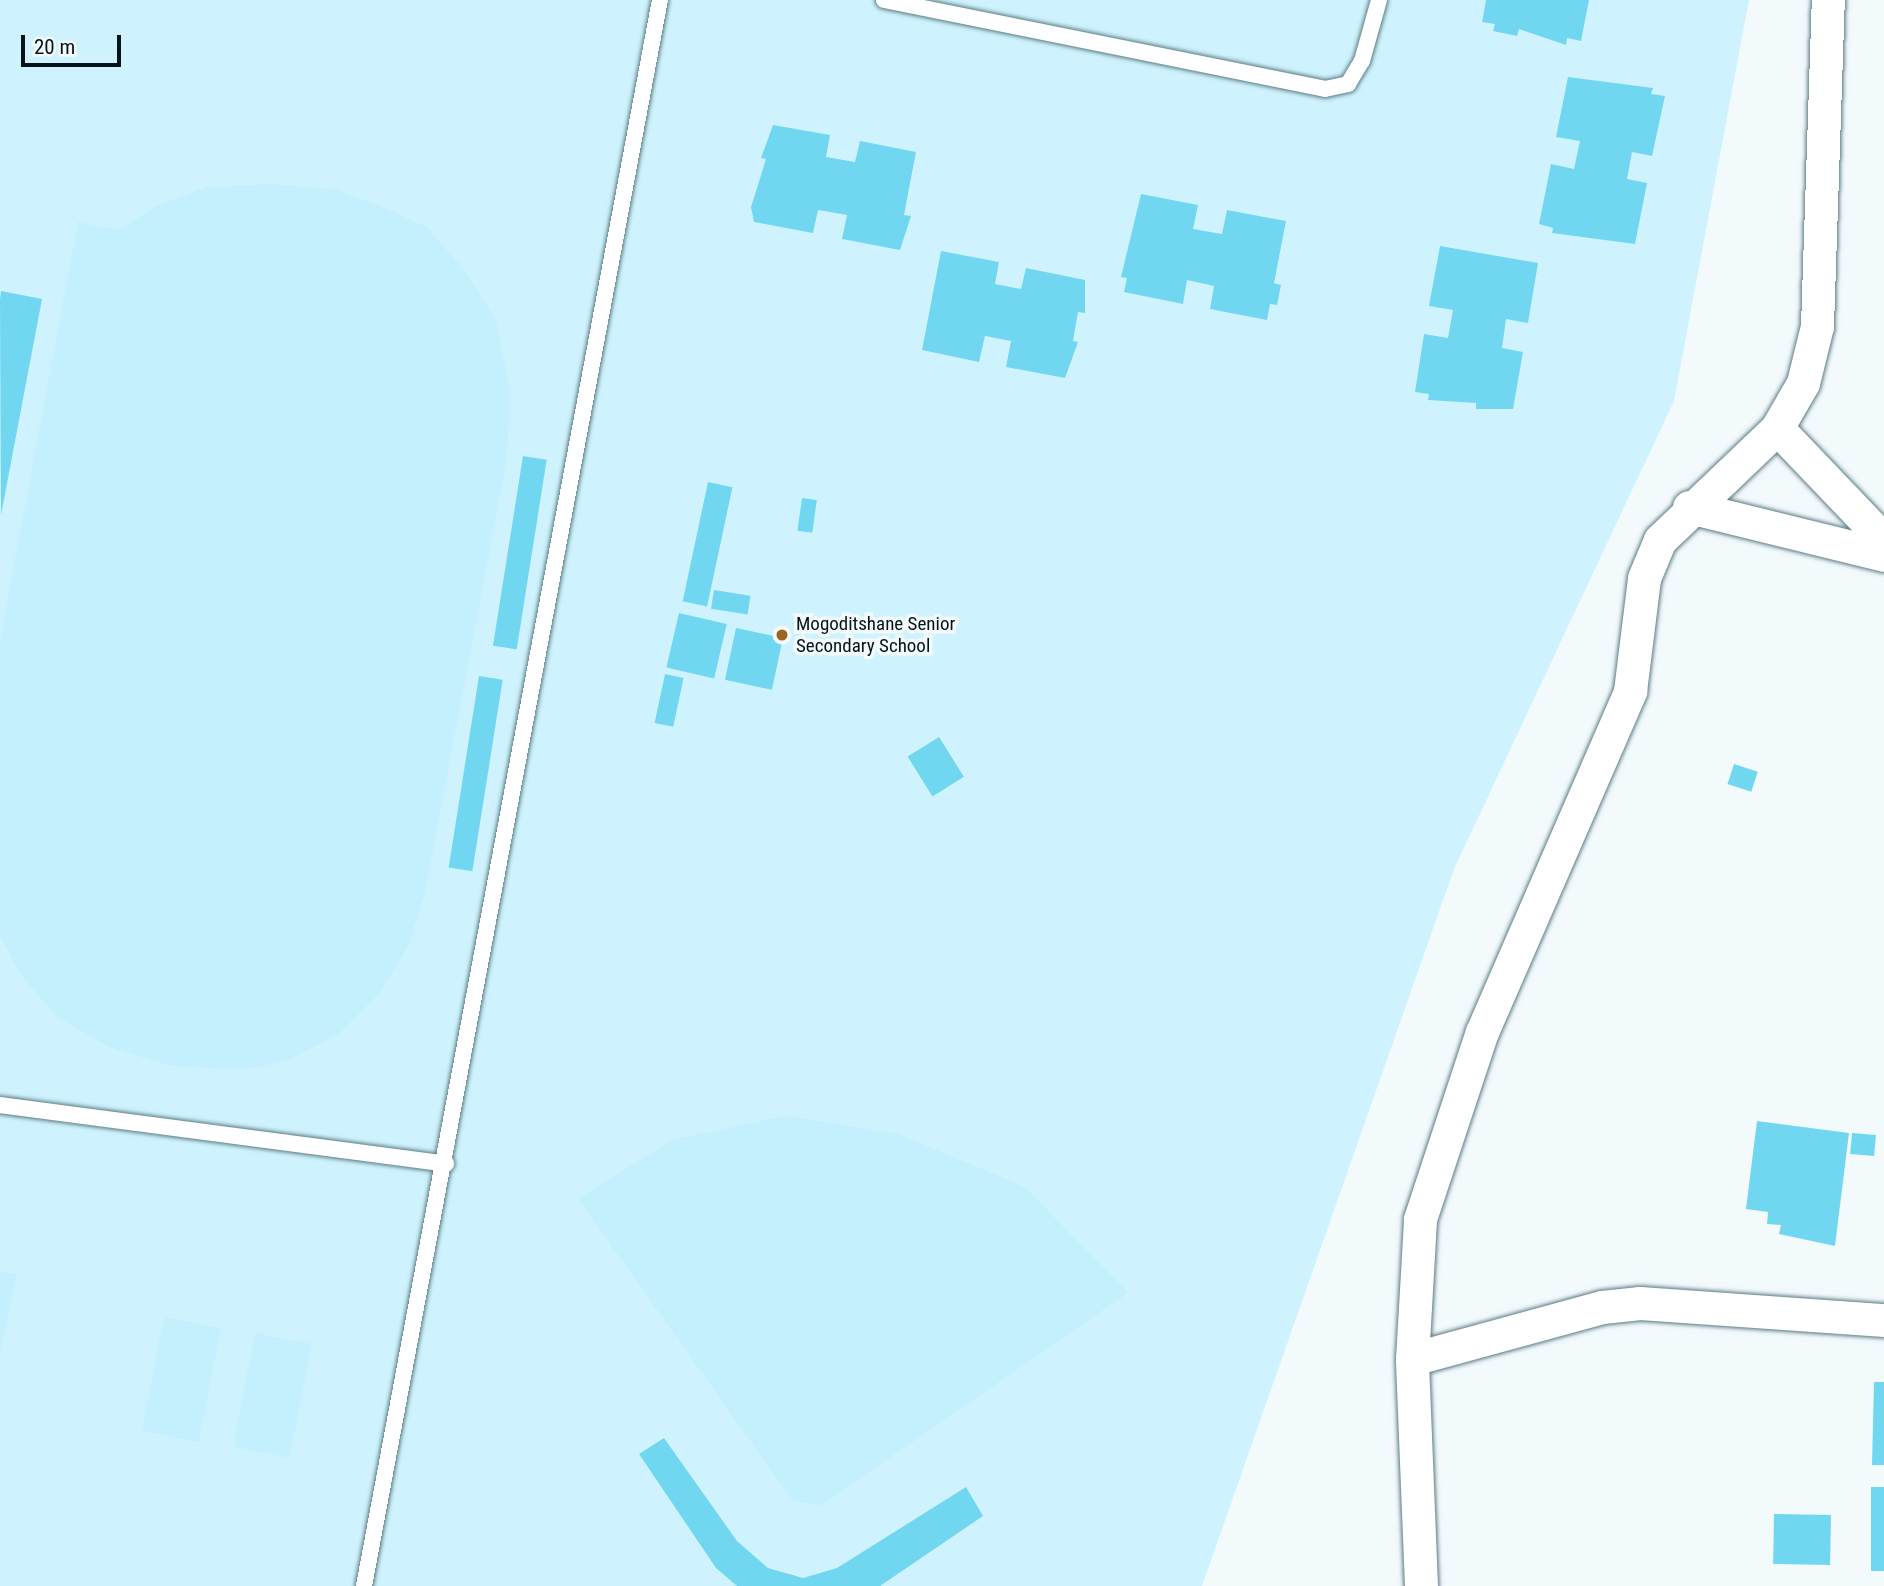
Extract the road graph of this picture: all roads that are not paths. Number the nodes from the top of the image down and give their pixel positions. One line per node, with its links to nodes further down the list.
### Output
1 (660, 0): 10 (lane)
2 (884, 0): 3 (lane)
3 (1379, 0)
4 (1828, 0): 5 (street)
5 (1777, 428): 6 (street); 7 (street)
6 (1689, 507): 8 (street); 12 (street)
7 (1884, 540)
8 (1884, 555)
9 (0, 1105): 10 (lane)
10 (446, 1164): 13 (lane)
11 (1884, 1320): 12 (street)
12 (1412, 1359): 14 (street)
13 (364, 1586)
14 (1421, 1586)

